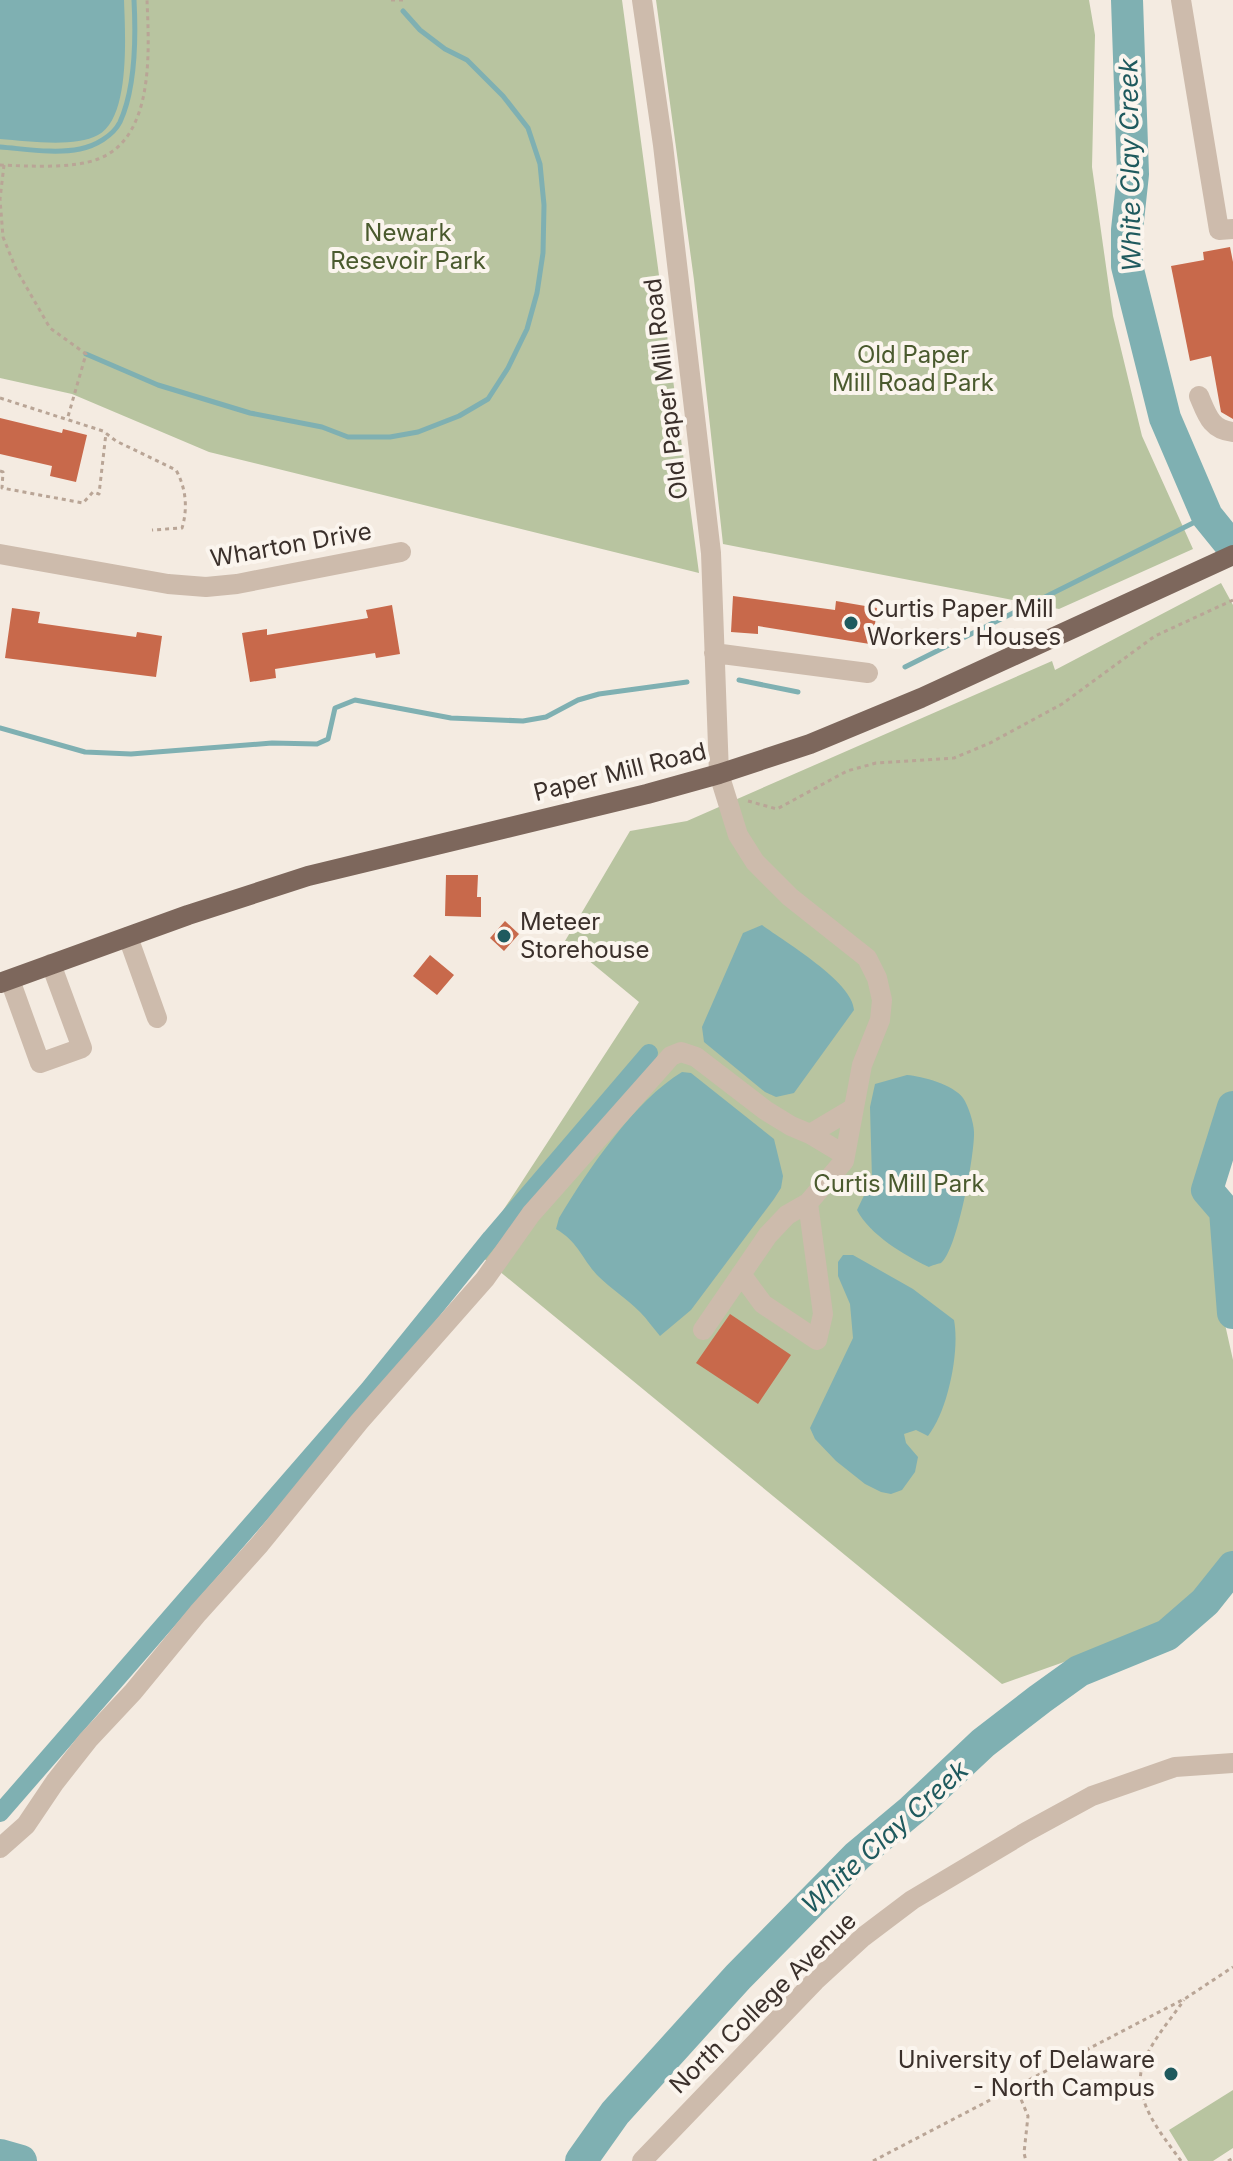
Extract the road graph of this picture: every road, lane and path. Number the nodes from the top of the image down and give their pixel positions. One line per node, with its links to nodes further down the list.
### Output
1 (147, 0): 6 (path)
2 (391, 0): 3 (path)
3 (405, 0)
4 (642, 0): 19 (street, Old Paper Mill Road)
5 (1181, 0): 7 (street)
6 (2, 165): 10 (path)
7 (1233, 229)
8 (1199, 396): 11 (street)
9 (0, 398): 10 (path)
10 (67, 420): 12 (path)
11 (1233, 432)
12 (106, 433): 13 (path); 14 (path)
13 (0, 471)
14 (152, 530)
15 (401, 552): 16 (street, Wharton Drive)
16 (0, 554)
17 (1233, 555): 21 (main road, Paper Mill Road)
18 (1233, 600): 22 (path)
19 (714, 653): 20 (street); 21 (street, Old Paper Mill Road)
20 (868, 673)
21 (719, 774): 23 (main road, Paper Mill Road); 27 (street, Old Paper Mill Road)
22 (743, 800)
23 (128, 937): 24 (main road, Paper Mill Road); 26 (street)
24 (51, 964): 25 (main road, Paper Mill Road); 25 (street)
25 (5, 981)
26 (157, 1018)
27 (852, 1109): 28 (street); 29 (street)
28 (810, 1134): 29 (street); 34 (street)
29 (845, 1155): 30 (street)
30 (808, 1203): 31 (street); 31 (street)
31 (741, 1274): 32 (street)
32 (703, 1330)
33 (1233, 1763): 39 (street, North College Avenue)
34 (0, 1848)
35 (1233, 1967): 36 (path)
36 (1186, 1998): 37 (path); 42 (path)
37 (1015, 2085): 40 (path); 41 (path)
38 (1233, 2158): 43 (path)
39 (642, 2161)
40 (873, 2161)
41 (1026, 2161)
42 (1181, 2161)
43 (1228, 2161)

